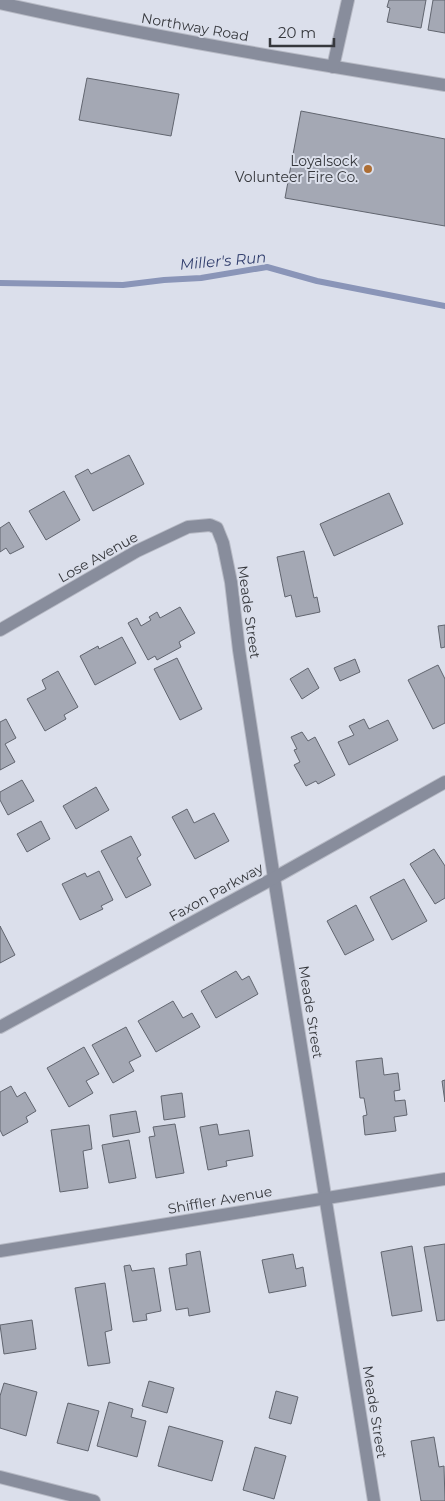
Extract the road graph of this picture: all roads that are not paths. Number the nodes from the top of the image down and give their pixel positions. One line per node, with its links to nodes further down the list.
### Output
1 (348, 0): 3 (street)
2 (0, 3): 3 (street, Northway Road)
3 (333, 67): 4 (street, Northway Road)
4 (445, 85)
5 (216, 528): 6 (street, Lose Avenue); 8 (street, Meade Street)
6 (0, 630)
7 (445, 782): 8 (street, Faxon Parkway)
8 (274, 878): 9 (street, Faxon Parkway); 11 (street, Meade Street)
9 (0, 1027)
10 (445, 1178): 11 (street, Shiffler Avenue)
11 (324, 1197): 12 (street, Shiffler Avenue); 15 (street, Meade Street)
12 (0, 1252)
13 (0, 1477): 14 (street)
14 (94, 1501)
15 (374, 1501)

